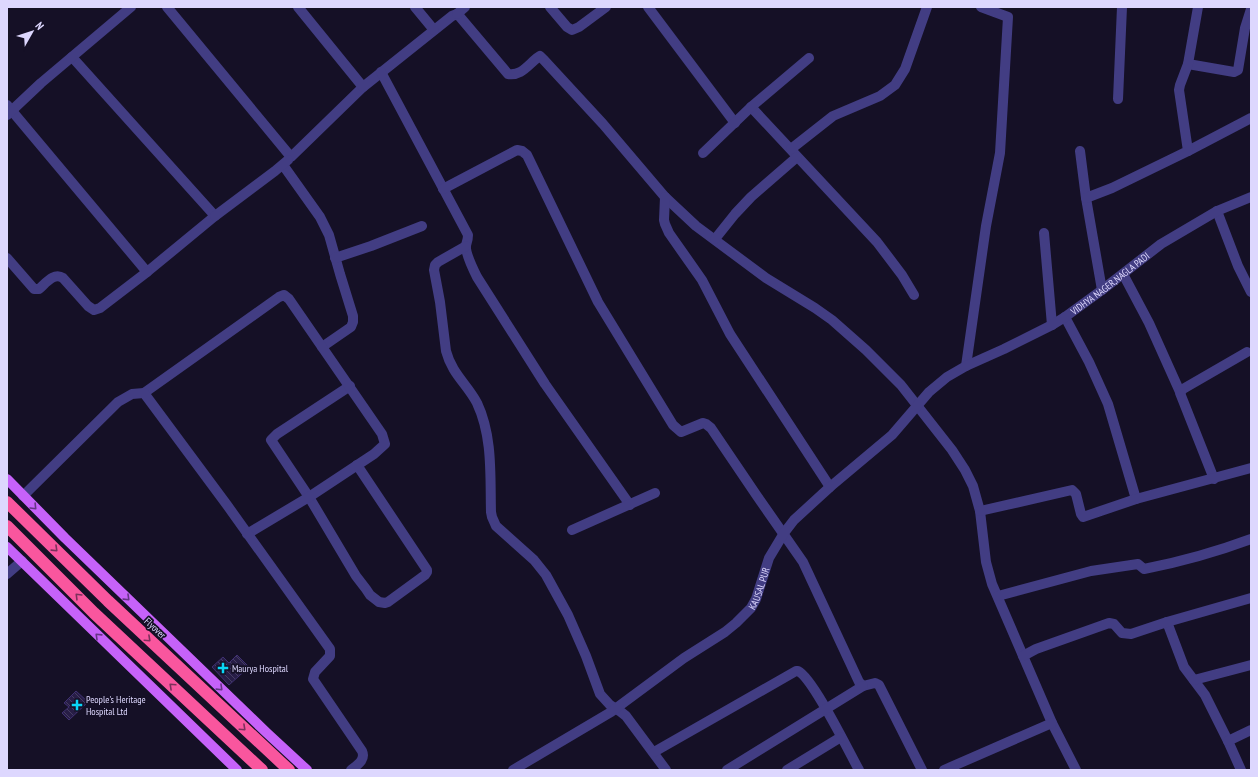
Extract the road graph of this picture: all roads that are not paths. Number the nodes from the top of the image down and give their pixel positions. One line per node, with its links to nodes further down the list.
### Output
1 (131, 7): 17 (street)
2 (167, 7): 31 (street)
3 (298, 7): 21 (street)
4 (415, 7): 16 (street)
5 (465, 7): 15 (street)
6 (550, 7): 7 (street)
7 (606, 7)
8 (648, 7): 26 (street)
9 (927, 7): 30 (street)
10 (981, 7): 14 (street)
11 (1122, 7): 22 (street)
12 (1198, 7): 19 (street)
13 (1251, 8): 19 (street)
14 (1008, 12): 54 (street)
15 (457, 14): 16 (street); 34 (street)
16 (434, 30): 20 (street)
17 (72, 57): 24 (street); 38 (street)
18 (809, 58): 23 (street)
19 (1188, 64): 28 (street)
20 (381, 72): 21 (street); 33 (street)
21 (363, 86): 31 (street)
22 (1118, 99)
23 (751, 107): 26 (street); 30 (street)
24 (9, 110): 45 (street)
25 (1251, 118): 28 (street)
26 (735, 123): 29 (street)
27 (1080, 151): 36 (street)
28 (1188, 152): 36 (street)
29 (703, 153)
30 (794, 153): 41 (street); 49 (street)
31 (291, 157): 32 (street)
32 (283, 164): 38 (street); 44 (street)
33 (443, 189): 42 (street); 73 (street)
34 (665, 197): 41 (street); 63 (street)
35 (1251, 197): 37 (street, VIDHYA NAGER,NAGLA PADI)
36 (1086, 198): 47 (street)
37 (1217, 211): 46 (street, VIDHYA NAGER,NAGLA PADI); 48 (street)
38 (215, 216): 45 (street)
39 (422, 226): 44 (street)
40 (1044, 233): 51 (street)
41 (715, 239): 58 (street)
42 (466, 246): 69 (street); 86 (street)
43 (7, 258): 45 (street)
44 (335, 258): 52 (street)
45 (147, 272)
46 (1123, 274): 47 (street, VIDHYA NAGER,NAGLA PADI); 56 (street)
47 (1102, 290): 50 (street, VIDHYA NAGER,NAGLA PADI)
48 (1251, 292)
49 (914, 295)
50 (1065, 316): 51 (street, VIDHYA NAGER,NAGLA PADI); 67 (street)
51 (1052, 325): 54 (street, VIDHYA NAGER,NAGLA PADI)
52 (322, 347): 55 (street); 57 (street)
53 (1247, 352): 56 (street)
54 (966, 366): 58 (street, KAUSAL PUR)
55 (350, 386): 59 (street); 66 (street)
56 (1180, 392): 62 (street)
57 (144, 393): 65 (street); 74 (street)
58 (918, 405): 63 (street, KAUSAL PUR); 70 (street)
59 (357, 465): 66 (street); 66 (street)
60 (1251, 468): 62 (street)
61 (7, 479): 65 (main road)
62 (1214, 479): 67 (street)
63 (830, 487): 73 (street, KAUSAL PUR)
64 (655, 493): 69 (street)
65 (23, 496): 96 (main road, one-way to 96)
66 (309, 497): 74 (street)
67 (1136, 499): 70 (street)
68 (7, 502): 95 (highway, Flyover, one-way to 95)
69 (630, 505): 72 (street)
70 (980, 511): 79 (street)
71 (7, 526): 94 (highway, one-way to 71)
72 (572, 530)
73 (784, 533): 85 (street); 86 (street, KAUSAL PUR)
74 (247, 534): 97 (street)
75 (1251, 539): 79 (street)
76 (7, 547): 77 (main road)
77 (22, 562): 78 (street); 93 (main road, one-way to 77)
78 (7, 574)
79 (998, 596): 82 (street)
80 (1251, 598): 81 (street)
81 (1167, 622): 82 (street); 84 (street)
82 (1023, 656): 88 (street)
83 (1251, 665): 84 (street)
84 (1194, 680): 91 (street)
85 (863, 686): 87 (street); 103 (street)
86 (617, 709): 92 (street); 98 (street, KAUSAL PUR)
87 (826, 709): 90 (street); 92 (street); 100 (street)
88 (1052, 723): 104 (street); 105 (street)
89 (1251, 730): 91 (street)
90 (841, 737): 101 (street); 102 (street)
91 (1228, 741): 106 (street)
92 (654, 752): 99 (street)
93 (237, 770)
94 (262, 770)
95 (289, 770)
96 (307, 770)
97 (351, 770)
98 (513, 770)
99 (666, 770)
100 (727, 770)
101 (788, 770)
102 (859, 770)
103 (922, 770)
104 (944, 770)
105 (1076, 770)
106 (1241, 770)

